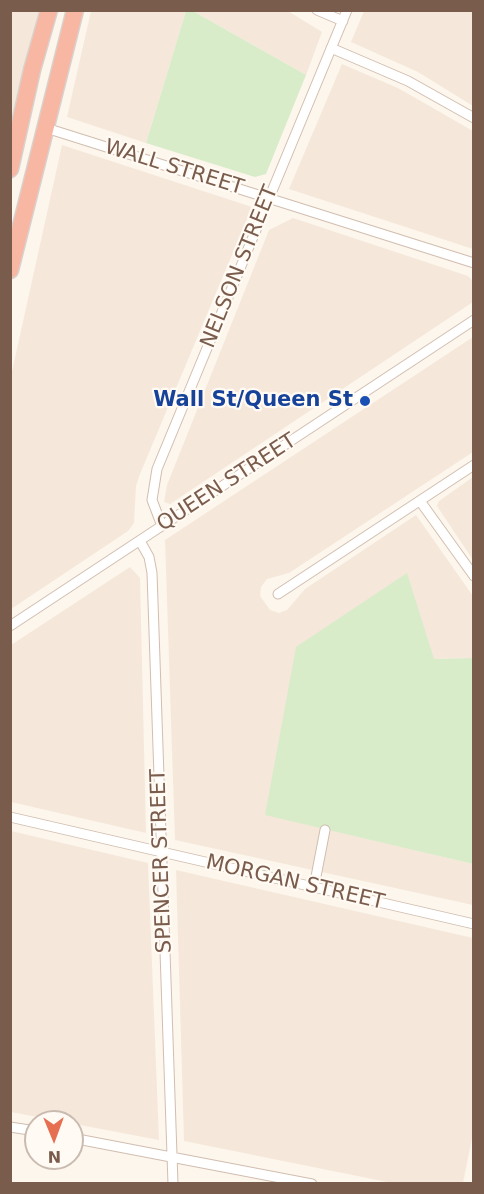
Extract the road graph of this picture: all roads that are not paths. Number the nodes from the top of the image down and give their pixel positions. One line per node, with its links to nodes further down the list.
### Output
1 (49, 10): 9 (highway)
2 (75, 10): 8 (highway)
3 (317, 10): 5 (street)
4 (347, 10): 5 (street, NELSON STREET)
5 (343, 21): 6 (street, NELSON STREET)
6 (331, 48): 7 (street); 10 (street, NELSON STREET)
7 (474, 118)
8 (46, 128): 10 (street, WALL STREET); 12 (highway)
9 (10, 169)
10 (269, 198): 11 (street, WALL STREET); 16 (street, NELSON STREET)
11 (474, 263)
12 (11, 264)
13 (474, 320): 16 (street, QUEEN STREET)
14 (474, 465): 15 (street)
15 (420, 501): 18 (street); 19 (street)
16 (162, 526): 17 (street, QUEEN STREET)
17 (140, 541): 20 (street, QUEEN STREET); 23 (street, SPENCER STREET)
18 (474, 576)
19 (278, 594)
20 (10, 626)
21 (10, 817): 23 (street, MORGAN STREET)
22 (325, 830): 24 (street)
23 (162, 852): 24 (street, MORGAN STREET); 27 (street, SPENCER STREET)
24 (314, 887): 25 (street, MORGAN STREET)
25 (474, 924)
26 (84, 1140): 27 (street)
27 (173, 1157): 28 (street, SPENCER STREET); 29 (street)
28 (173, 1184)
29 (312, 1184)

